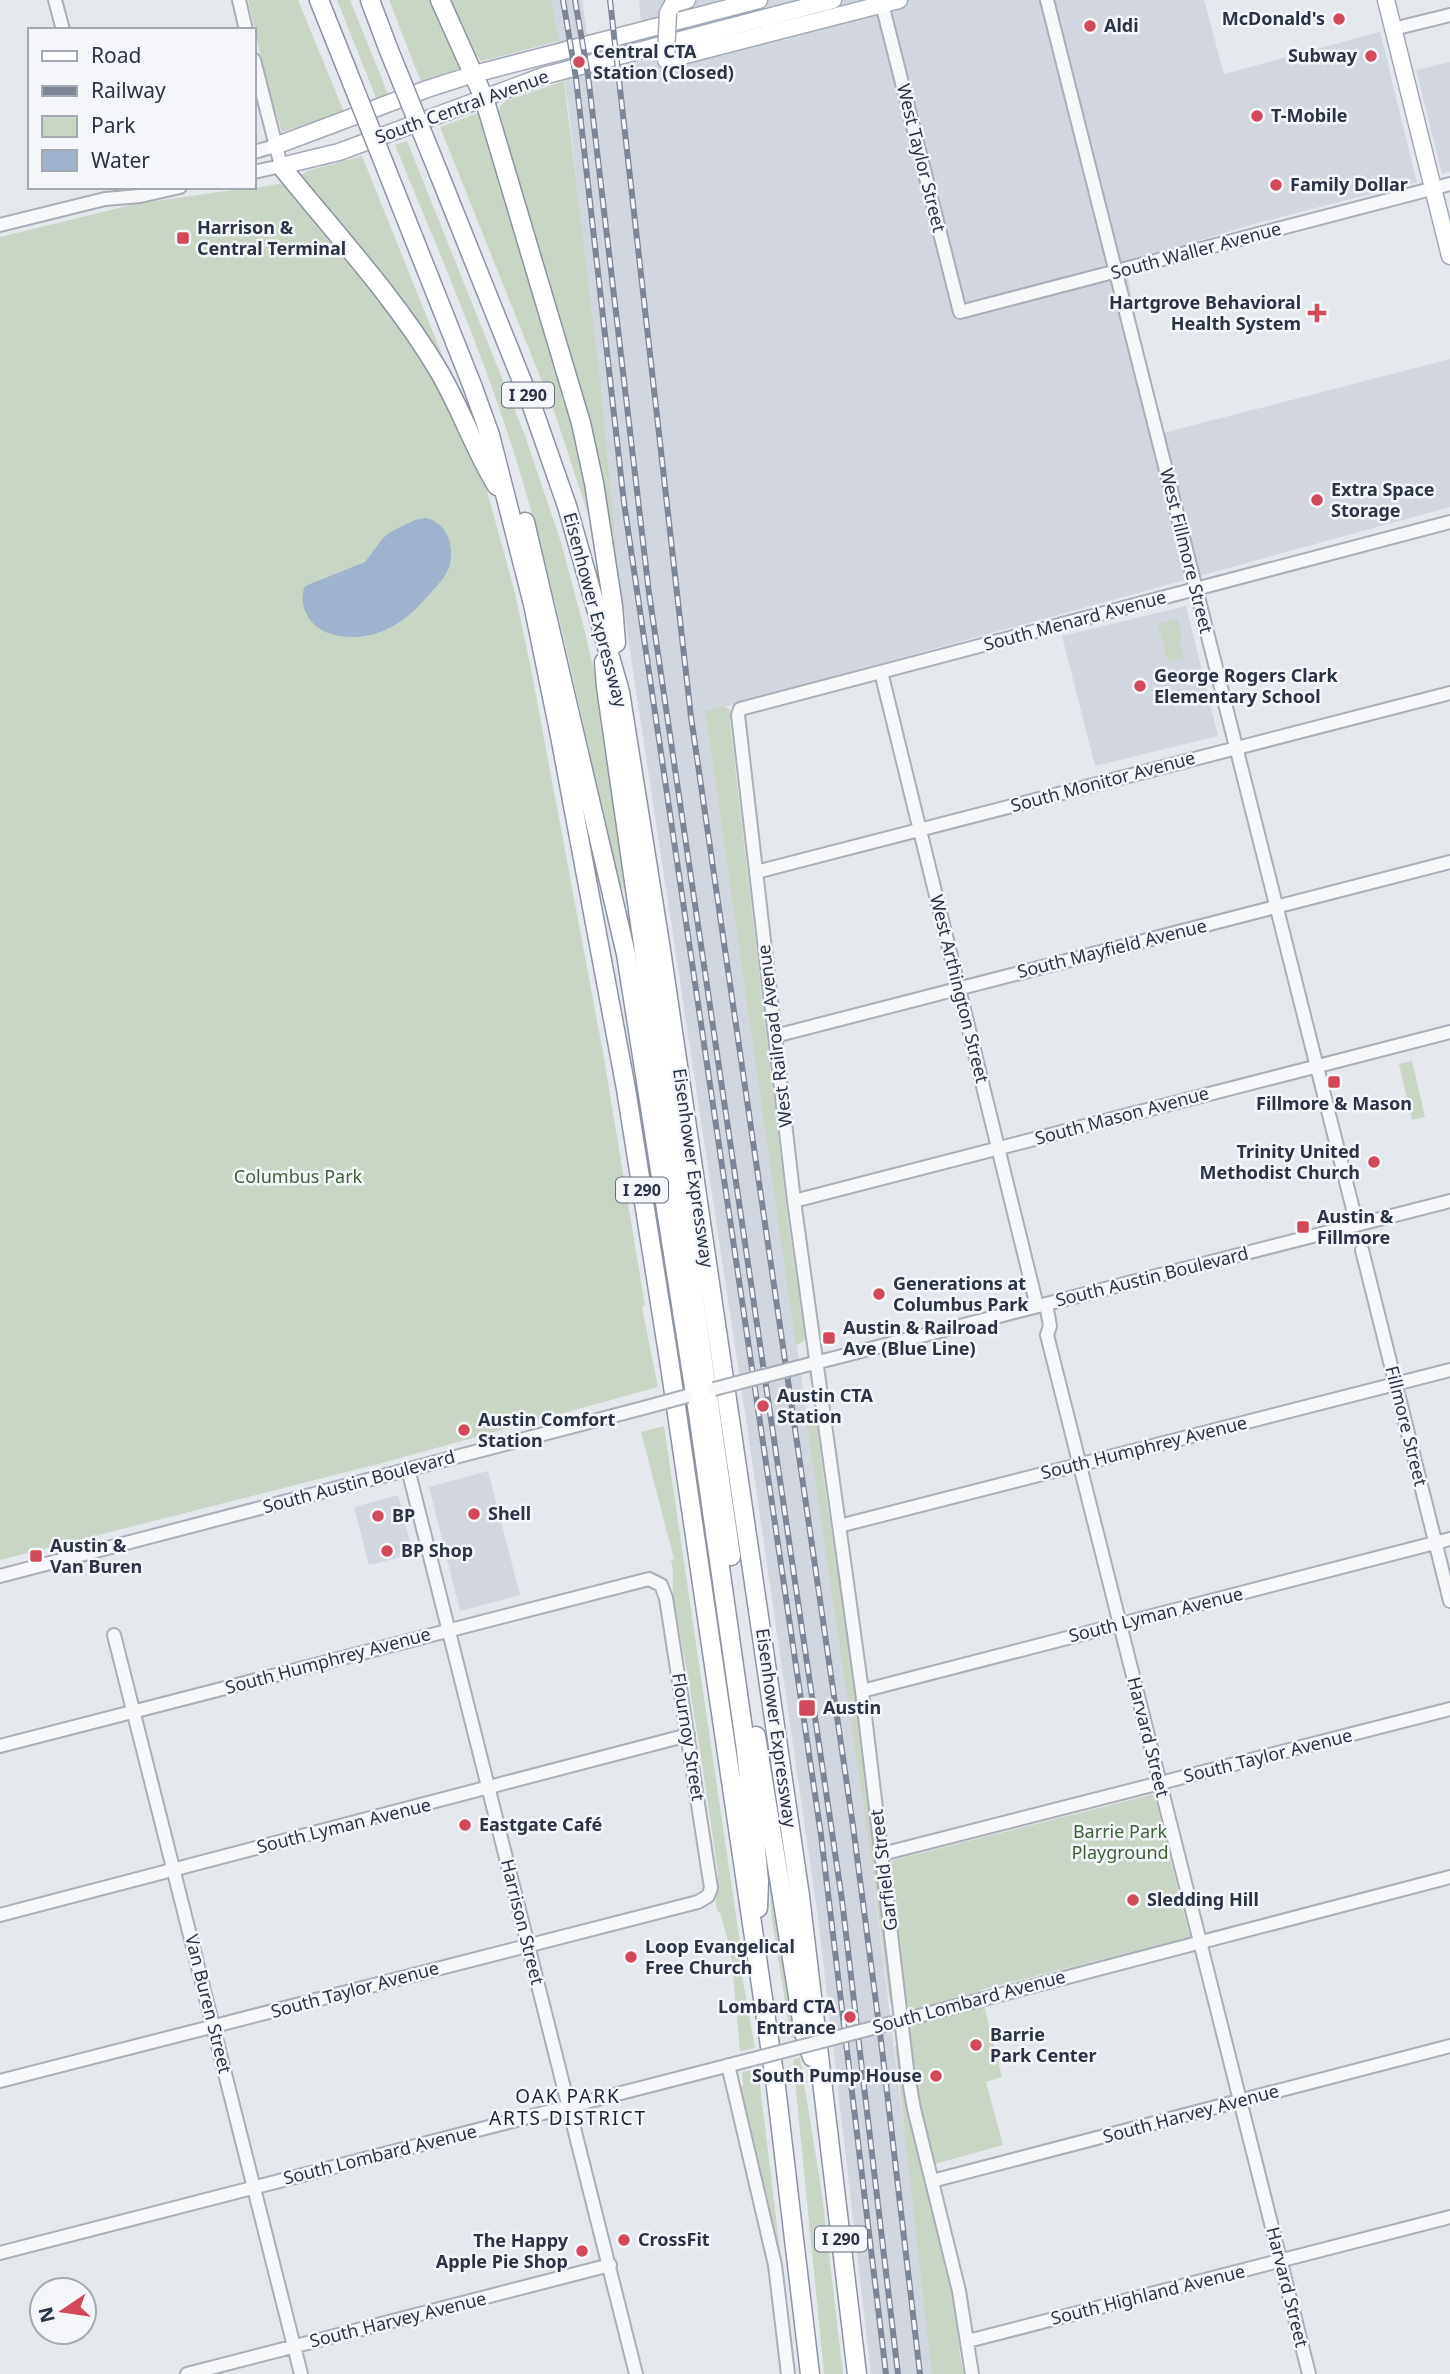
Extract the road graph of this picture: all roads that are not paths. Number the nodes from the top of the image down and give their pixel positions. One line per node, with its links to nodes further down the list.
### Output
1 (55, 0): 14 (street)
2 (239, 0): 15 (street)
3 (319, 0): 33 (highway, I 290, bridge)
4 (370, 0): 37 (highway, Eisenhower Expressway / I 290, bridge)
5 (440, 0): 18 (highway)
6 (687, 0): 12 (main road, bridge)
7 (759, 0): 18 (main road, South Central Avenue)
8 (833, 0): 19 (main road, South Central Avenue)
9 (899, 0): 12 (main road)
10 (1048, 0): 31 (street, West Fillmore Street)
11 (1386, 0): 16 (main road)
12 (882, 4): 32 (street, West Taylor Street)
13 (1450, 16): 16 (street)
14 (62, 28)
15 (246, 28)
16 (1393, 29): 25 (main road)
17 (256, 68): 20 (street)
18 (474, 74): 19 (highway); 20 (main road, South Central Avenue)
19 (484, 98): 22 (main road, South Central Avenue); 39 (highway)
20 (275, 146): 21 (street, South Central Avenue); 22 (street)
21 (256, 151)
22 (281, 166): 23 (street, South Central Avenue); 34 (highway)
23 (256, 172)
24 (1450, 184): 25 (street, South Waller Avenue)
25 (1433, 188): 30 (main road); 31 (street, South Waller Avenue)
26 (121, 189): 28 (street)
27 (171, 189): 28 (street)
28 (103, 193): 29 (street)
29 (0, 225)
30 (1450, 256)
31 (1116, 272): 32 (street, South Waller Avenue); 36 (street, West Fillmore Street)
32 (960, 312)
33 (490, 435): 34 (highway, I 290); 60 (highway)
34 (508, 503): 86 (highway, I 290)
35 (1450, 522): 36 (street, South Menard Avenue)
36 (1196, 589): 38 (street, South Menard Avenue); 42 (street, West Fillmore Street)
37 (601, 621): 39 (highway, Eisenhower Expressway / I 290); 60 (highway)
38 (881, 672): 41 (street, South Menard Avenue); 43 (street, West Arthington Street)
39 (620, 692): 93 (highway, Eisenhower Expressway / I 290)
40 (1450, 693): 42 (street, South Monitor Avenue)
41 (740, 709): 45 (street, West Railroad Avenue)
42 (1236, 748): 43 (street, South Monitor Avenue); 46 (street, West Fillmore Street)
43 (920, 829): 45 (street, South Monitor Avenue); 47 (street, West Arthington Street)
44 (1450, 862): 46 (street, South Mayfield Avenue)
45 (756, 872): 49 (street, West Railroad Avenue)
46 (1276, 906): 47 (street, South Mayfield Avenue); 50 (street, West Fillmore Street)
47 (959, 988): 49 (street, South Mayfield Avenue); 51 (street, West Arthington Street)
48 (1450, 1032): 50 (street, South Mason Avenue)
49 (775, 1036): 52 (street, West Railroad Avenue)
50 (1316, 1066): 51 (street, South Mason Avenue); 54 (street, West Fillmore Street)
51 (998, 1148): 52 (street, South Mason Avenue); 56 (street, West Arthington Street)
52 (794, 1201): 57 (street, West Railroad Avenue)
53 (1450, 1201): 54 (street, South Austin Boulevard)
54 (1357, 1225): 56 (street, South Austin Boulevard)
55 (1362, 1250): 59 (street, Fillmore Street)
56 (1042, 1305): 57 (street, South Austin Boulevard); 61 (street, Harvard Street)
57 (816, 1362): 60 (street, South Austin Boulevard, bridge); 63 (street, Garfield Street)
58 (1450, 1370): 59 (street, South Humphrey Avenue)
59 (1395, 1384): 61 (street, South Humphrey Avenue); 65 (street, Fillmore Street)
60 (701, 1393): 62 (street, South Austin Boulevard, bridge); 86 (highway); 93 (highway)
61 (1080, 1464): 63 (street, South Humphrey Avenue); 69 (street, Harvard Street)
62 (408, 1469): 66 (street, South Austin Boulevard); 70 (street, Harrison Street)
63 (839, 1526): 72 (street, Garfield Street)
64 (1450, 1539): 65 (street, South Lyman Avenue)
65 (1435, 1543): 68 (street, Fillmore Street); 69 (street, South Lyman Avenue)
66 (0, 1576)
67 (657, 1581): 70 (street, South Humphrey Avenue); 75 (street, Flournoy Street)
68 (1450, 1601)
69 (1120, 1625): 72 (street, South Lyman Avenue); 77 (street, Harvard Street)
70 (449, 1629): 74 (street, South Humphrey Avenue); 78 (street, Harrison Street)
71 (114, 1635): 74 (street, Van Buren Street)
72 (862, 1691): 79 (street, Garfield Street)
73 (1450, 1709): 77 (street, South Taylor Avenue)
74 (133, 1711): 76 (street, South Humphrey Avenue); 80 (street, Van Buren Street)
75 (688, 1735): 78 (street, South Lyman Avenue); 82 (street, Flournoy Street)
76 (0, 1746)
77 (1160, 1783): 79 (street, South Taylor Avenue); 84 (street, Harvard Street)
78 (489, 1788): 80 (street, South Lyman Avenue); 85 (street, Harrison Street)
79 (882, 1854): 87 (street, Garfield Street)
80 (173, 1870): 83 (street, South Lyman Avenue); 88 (street, Van Buren Street)
81 (1450, 1877): 84 (street, South Lombard Avenue)
82 (708, 1896): 85 (street, South Taylor Avenue)
83 (0, 1915)
84 (1200, 1941): 87 (street, South Lombard Avenue); 92 (street, Harvard Street)
85 (528, 1945): 88 (street, South Taylor Avenue); 94 (street, Harrison Street)
86 (756, 1952): 107 (highway, I 290)
87 (897, 2021): 90 (street, South Lombard Avenue, bridge); 95 (street, Garfield Street)
88 (213, 2026): 91 (street, South Taylor Avenue); 96 (street, Van Buren Street)
89 (1450, 2046): 92 (street, South Harvey Avenue)
90 (728, 2065): 94 (street, South Lombard Avenue); 106 (street)
91 (0, 2081)
92 (1240, 2101): 95 (street, South Harvey Avenue); 99 (street, Harvard Street)
93 (826, 2104): 108 (highway, Eisenhower Expressway / I 290)
94 (569, 2106): 96 (street, South Lombard Avenue); 100 (street, Harrison Street)
95 (932, 2181): 101 (street, Garfield Street)
96 (254, 2187): 98 (street, South Lombard Avenue); 102 (street, Van Buren Street)
97 (1450, 2217): 99 (street, South Highland Avenue)
98 (0, 2253)
99 (1280, 2261): 101 (street, South Highland Avenue); 110 (street, Harvard Street)
100 (610, 2265): 102 (street, South Harvey Avenue); 105 (street, Harrison Street)
101 (968, 2341): 109 (street, Garfield Street)
102 (295, 2346): 103 (street, South Harvey Avenue); 104 (street, Van Buren Street)
103 (187, 2374)
104 (302, 2374)
105 (636, 2374)
106 (788, 2374)
107 (810, 2374)
108 (857, 2374)
109 (972, 2374)
110 (1309, 2374)

